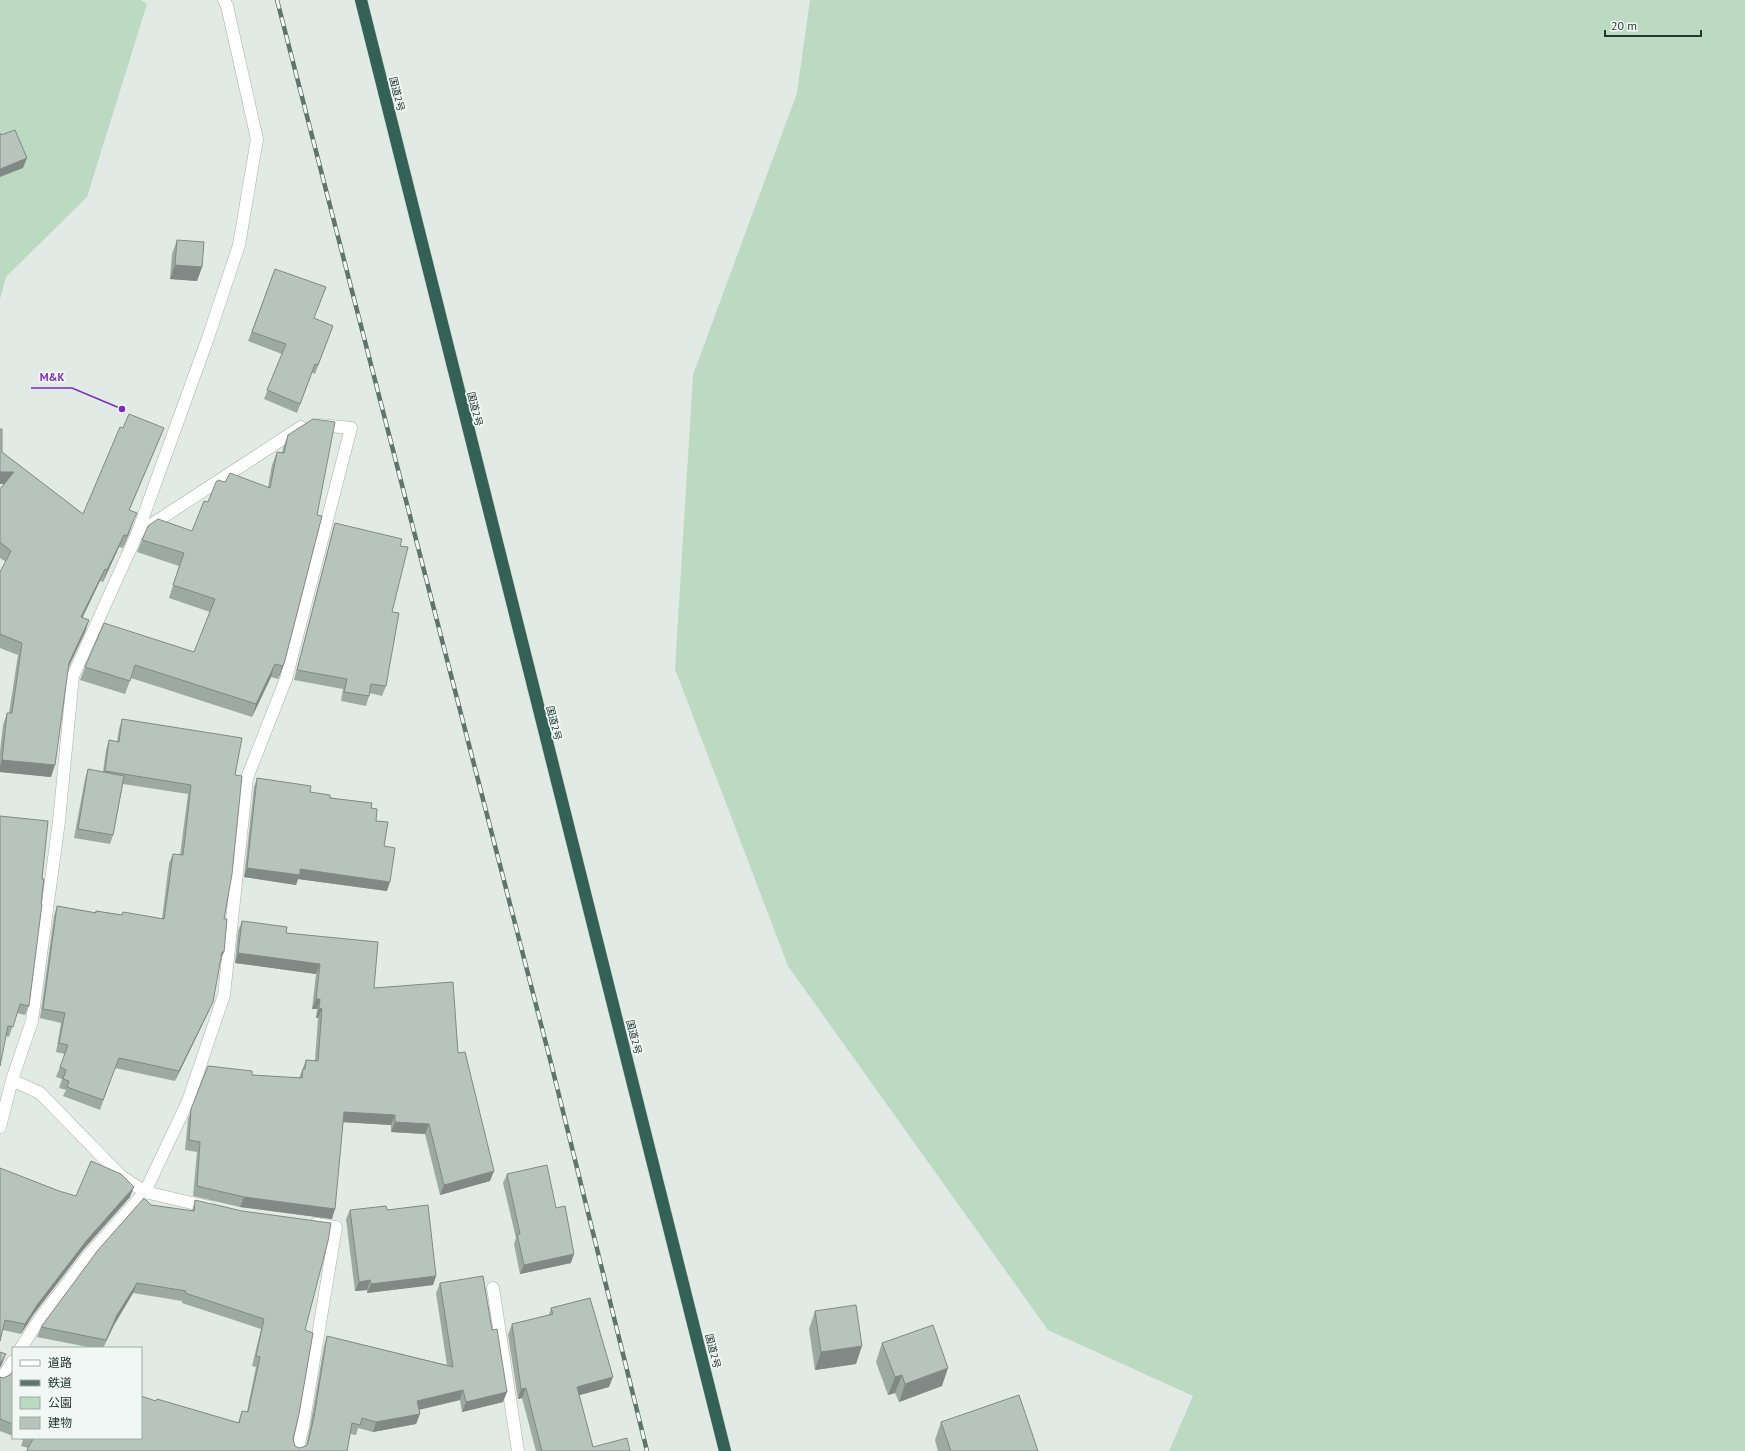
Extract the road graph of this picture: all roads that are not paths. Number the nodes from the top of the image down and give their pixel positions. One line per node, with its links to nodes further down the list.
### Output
1 (224, 0): 3 (street)
2 (361, 0): 15 (highway, 国道2号)
3 (137, 534): 4 (street); 6 (street)
4 (12, 1080): 5 (street); 6 (street)
5 (0, 1126)
6 (145, 1192): 7 (street); 10 (street)
7 (217, 1209)
8 (306, 1223): 13 (street)
9 (493, 1288): 14 (street)
10 (22, 1347)
11 (12, 1363): 12 (street)
12 (0, 1381)
13 (297, 1451)
14 (518, 1451)
15 (726, 1451)

